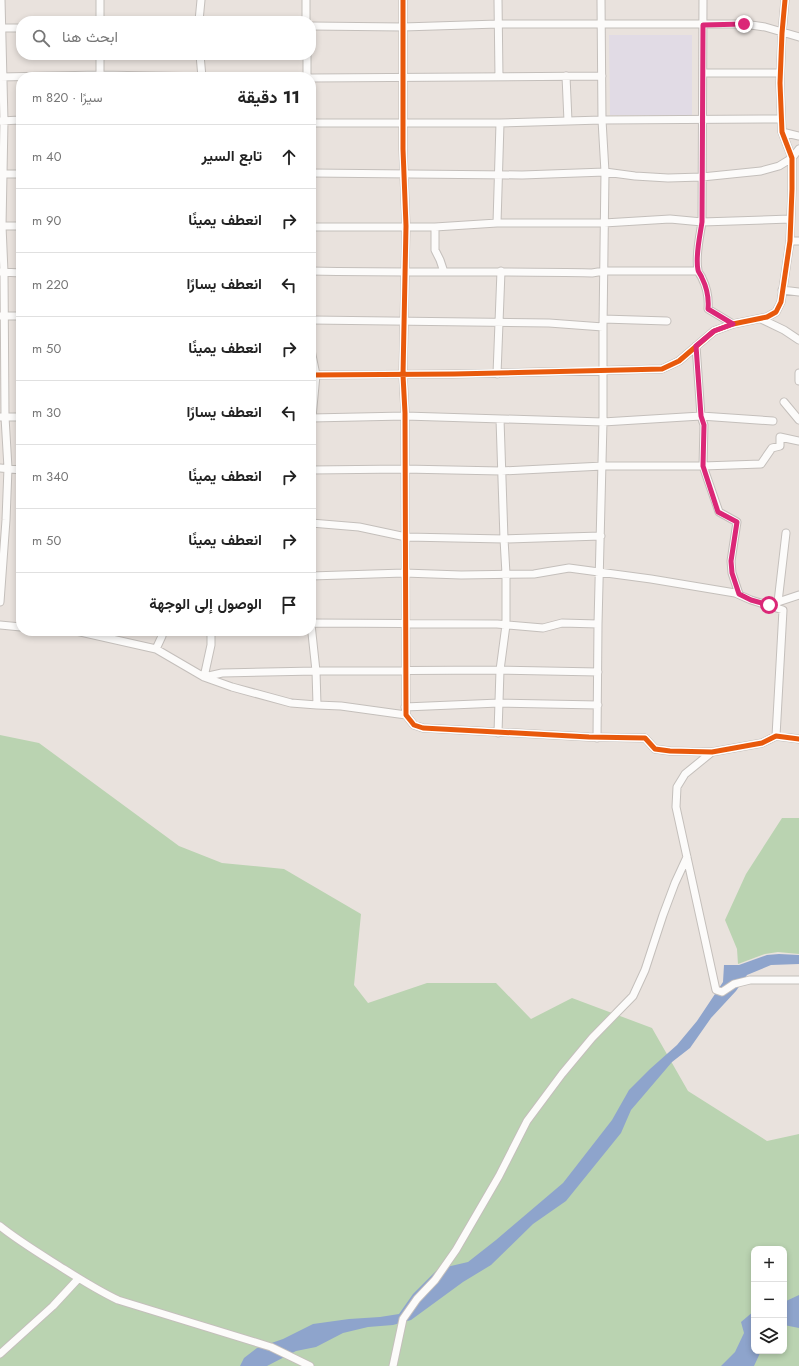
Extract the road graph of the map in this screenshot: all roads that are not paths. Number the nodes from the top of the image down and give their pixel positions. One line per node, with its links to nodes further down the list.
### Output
1 (1, 0): 18 (street)
2 (100, 0): 10 (street)
3 (201, 0): 11 (street)
4 (306, 0): 12 (street)
5 (403, 0): 17 (street)
6 (498, 0): 13 (street)
7 (601, 0): 14 (street)
8 (703, 0): 15 (street)
9 (785, 0): 20 (street)
10 (100, 16)
11 (199, 16)
12 (306, 16)
13 (498, 24): 14 (street); 17 (street); 34 (street)
14 (601, 24): 15 (street); 31 (street)
15 (703, 25): 20 (street); 28 (street)
16 (316, 26): 17 (street)
17 (403, 27): 36 (street)
18 (1, 28): 19 (street); 32 (street)
19 (16, 28)
20 (782, 33): 21 (street); 29 (street)
21 (799, 37)
22 (100, 60): 25 (street)
23 (200, 60): 26 (street)
24 (307, 60): 27 (street)
25 (100, 72)
26 (202, 72)
27 (308, 72)
28 (702, 72): 29 (street); 40 (street)
29 (780, 73): 37 (street)
30 (566, 76): 31 (street); 34 (street); 43 (street)
31 (602, 76): 39 (street)
32 (1, 77): 33 (street); 41 (street)
33 (16, 77)
34 (499, 77): 36 (street)
35 (316, 78): 36 (street)
36 (403, 78): 42 (street)
37 (781, 119): 40 (street); 46 (street)
38 (16, 120): 41 (street)
39 (602, 120): 40 (street); 43 (street); 50 (street)
40 (702, 120): 56 (street)
41 (2, 121): 53 (street)
42 (404, 122): 44 (street); 45 (street); 52 (street)
43 (568, 122): 45 (street)
44 (316, 123)
45 (500, 123): 55 (street)
46 (782, 132): 47 (street); 49 (street)
47 (799, 136)
48 (799, 150): 49 (street)
49 (792, 158): 56 (street); 57 (street)
50 (605, 172): 55 (street); 56 (street); 60 (street)
51 (316, 173): 52 (street)
52 (404, 173): 55 (street); 63 (street)
53 (2, 174): 54 (street); 61 (street)
54 (16, 174)
55 (498, 174): 59 (street)
56 (702, 177): 58 (street)
57 (790, 219): 58 (street); 66 (street)
58 (702, 222): 60 (street); 69 (street)
59 (497, 223): 60 (street); 65 (street)
60 (604, 223): 73 (street)
61 (1, 226): 62 (street); 70 (street)
62 (16, 226)
63 (406, 226): 64 (street); 65 (street); 75 (street)
64 (316, 227)
65 (435, 227): 71 (street)
66 (790, 241): 67 (street); 76 (street)
67 (799, 241)
68 (316, 271): 75 (street)
69 (698, 271): 73 (street); 86 (street)
70 (2, 272): 74 (street); 78 (street)
71 (444, 272): 72 (street); 75 (street)
72 (501, 272): 73 (street); 85 (street)
73 (604, 272): 80 (street)
74 (16, 273)
75 (405, 273): 84 (street)
76 (782, 290): 77 (street); 81 (street)
77 (799, 292)
78 (2, 316): 79 (street); 97 (street)
79 (16, 316)
80 (603, 319): 83 (street); 87 (street)
81 (761, 319): 86 (street); 88 (street)
82 (316, 320): 84 (street)
83 (667, 320)
84 (403, 322): 85 (street); 94 (street)
85 (499, 323): 87 (street); 92 (street)
86 (733, 324): 89 (street)
87 (603, 327): 90 (street)
88 (799, 340)
89 (696, 346): 90 (street); 99 (street)
90 (603, 371): 92 (street); 105 (street)
91 (799, 372): 95 (street)
92 (497, 374): 94 (street)
93 (316, 375): 94 (street)
94 (403, 375): 98 (street)
95 (799, 381)
96 (784, 402): 103 (street)
97 (3, 416): 100 (street); 109 (street)
98 (405, 416): 101 (street); 102 (street); 111 (street)
99 (701, 416): 104 (street); 105 (street); 108 (street)
100 (16, 417)
101 (316, 418)
102 (500, 419): 105 (street); 113 (street)
103 (799, 420)
104 (774, 421)
105 (603, 422): 107 (street)
106 (799, 441): 108 (street)
107 (603, 466): 108 (street); 113 (street); 116 (street)
108 (703, 466): 123 (street)
109 (4, 468): 110 (street); 125 (street)
110 (16, 469)
111 (404, 469): 112 (street); 113 (street); 117 (street)
112 (316, 470)
113 (501, 471): 118 (street)
114 (316, 524): 117 (street)
115 (786, 533): 126 (street)
116 (601, 536): 118 (street); 119 (street)
117 (406, 537): 118 (street); 120 (street)
118 (504, 539): 121 (street)
119 (599, 572): 121 (street); 123 (street); 130 (street)
120 (404, 573): 121 (street); 122 (street); 129 (street)
121 (506, 574): 132 (street)
122 (316, 576)
123 (739, 594): 127 (street)
124 (799, 595): 126 (street)
125 (0, 602)
126 (778, 602): 127 (street)
127 (769, 605): 150 (street)
128 (316, 623): 129 (street)
129 (405, 624): 132 (street); 141 (street)
130 (598, 624): 132 (street); 142 (street)
131 (0, 625): 133 (street)
132 (506, 625): 139 (street)
133 (16, 627)
134 (98, 636): 138 (street)
135 (162, 636): 138 (street)
136 (210, 636): 143 (street)
137 (312, 636): 140 (street)
138 (156, 649): 143 (street)
139 (500, 670): 141 (street); 142 (street); 144 (street)
140 (316, 671): 141 (street); 143 (street); 146 (street)
141 (405, 672): 147 (street)
142 (598, 672): 145 (street)
143 (204, 677): 146 (street)
144 (499, 703): 145 (street); 147 (street); 149 (street)
145 (598, 705): 151 (street)
146 (317, 706): 148 (street)
147 (406, 708): 148 (street)
148 (406, 715): 149 (street)
149 (498, 733): 151 (street)
150 (776, 736): 152 (street); 153 (street)
151 (597, 738): 153 (street)
152 (799, 739)
153 (712, 752): 154 (street)
154 (687, 857): 155 (street); 160 (street)
155 (799, 980)
156 (0, 1226): 157 (street)
157 (78, 1278): 158 (street); 159 (street)
158 (0, 1354)
159 (310, 1366)
160 (393, 1366)

